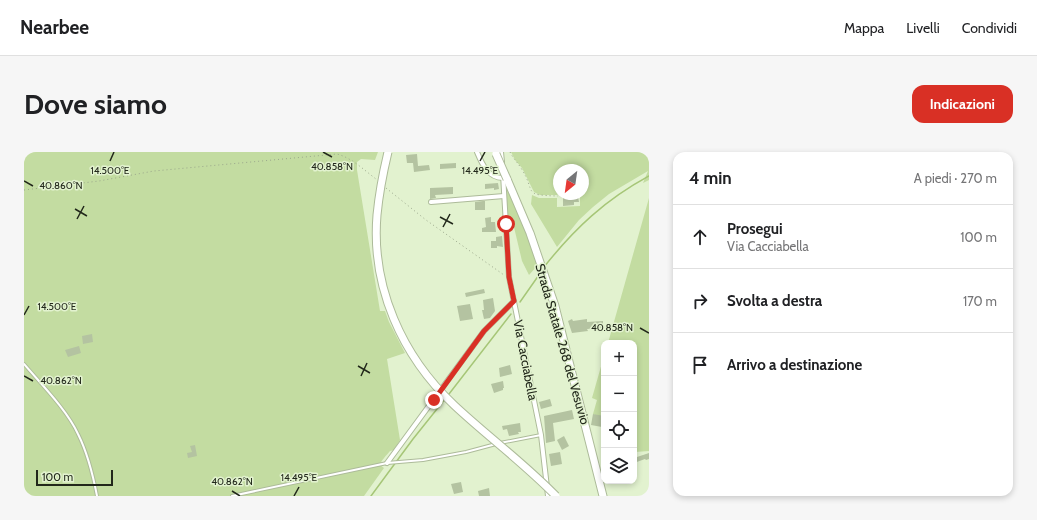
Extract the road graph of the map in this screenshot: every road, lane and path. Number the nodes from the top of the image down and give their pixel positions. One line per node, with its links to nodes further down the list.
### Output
1 (388, 152): 20 (highway, bridge)
2 (477, 152): 5 (street)
3 (510, 152): 10 (path)
4 (497, 153): 5 (highway, Strada Statale 268 del Vesuvio, bridge)
5 (505, 178): 9 (street, Via Cacciabella); 21 (highway, Strada Statale 268 del Vesuvio)
6 (376, 179): 8 (path)
7 (386, 187): 12 (path)
8 (24, 190)
9 (504, 196): 11 (street); 12 (street, Via Cacciabella)
10 (553, 196)
11 (431, 202)
12 (510, 279): 13 (street, Via Cacciabella)
13 (514, 301): 15 (street, Via Cacciabella); 16 (street)
14 (24, 364): 17 (lane)
15 (541, 435): 16 (lane); 19 (street, Via Cacciabella)
16 (387, 463): 18 (lane)
17 (97, 496)
18 (232, 496)
19 (548, 496)
20 (556, 496)
21 (603, 496)

